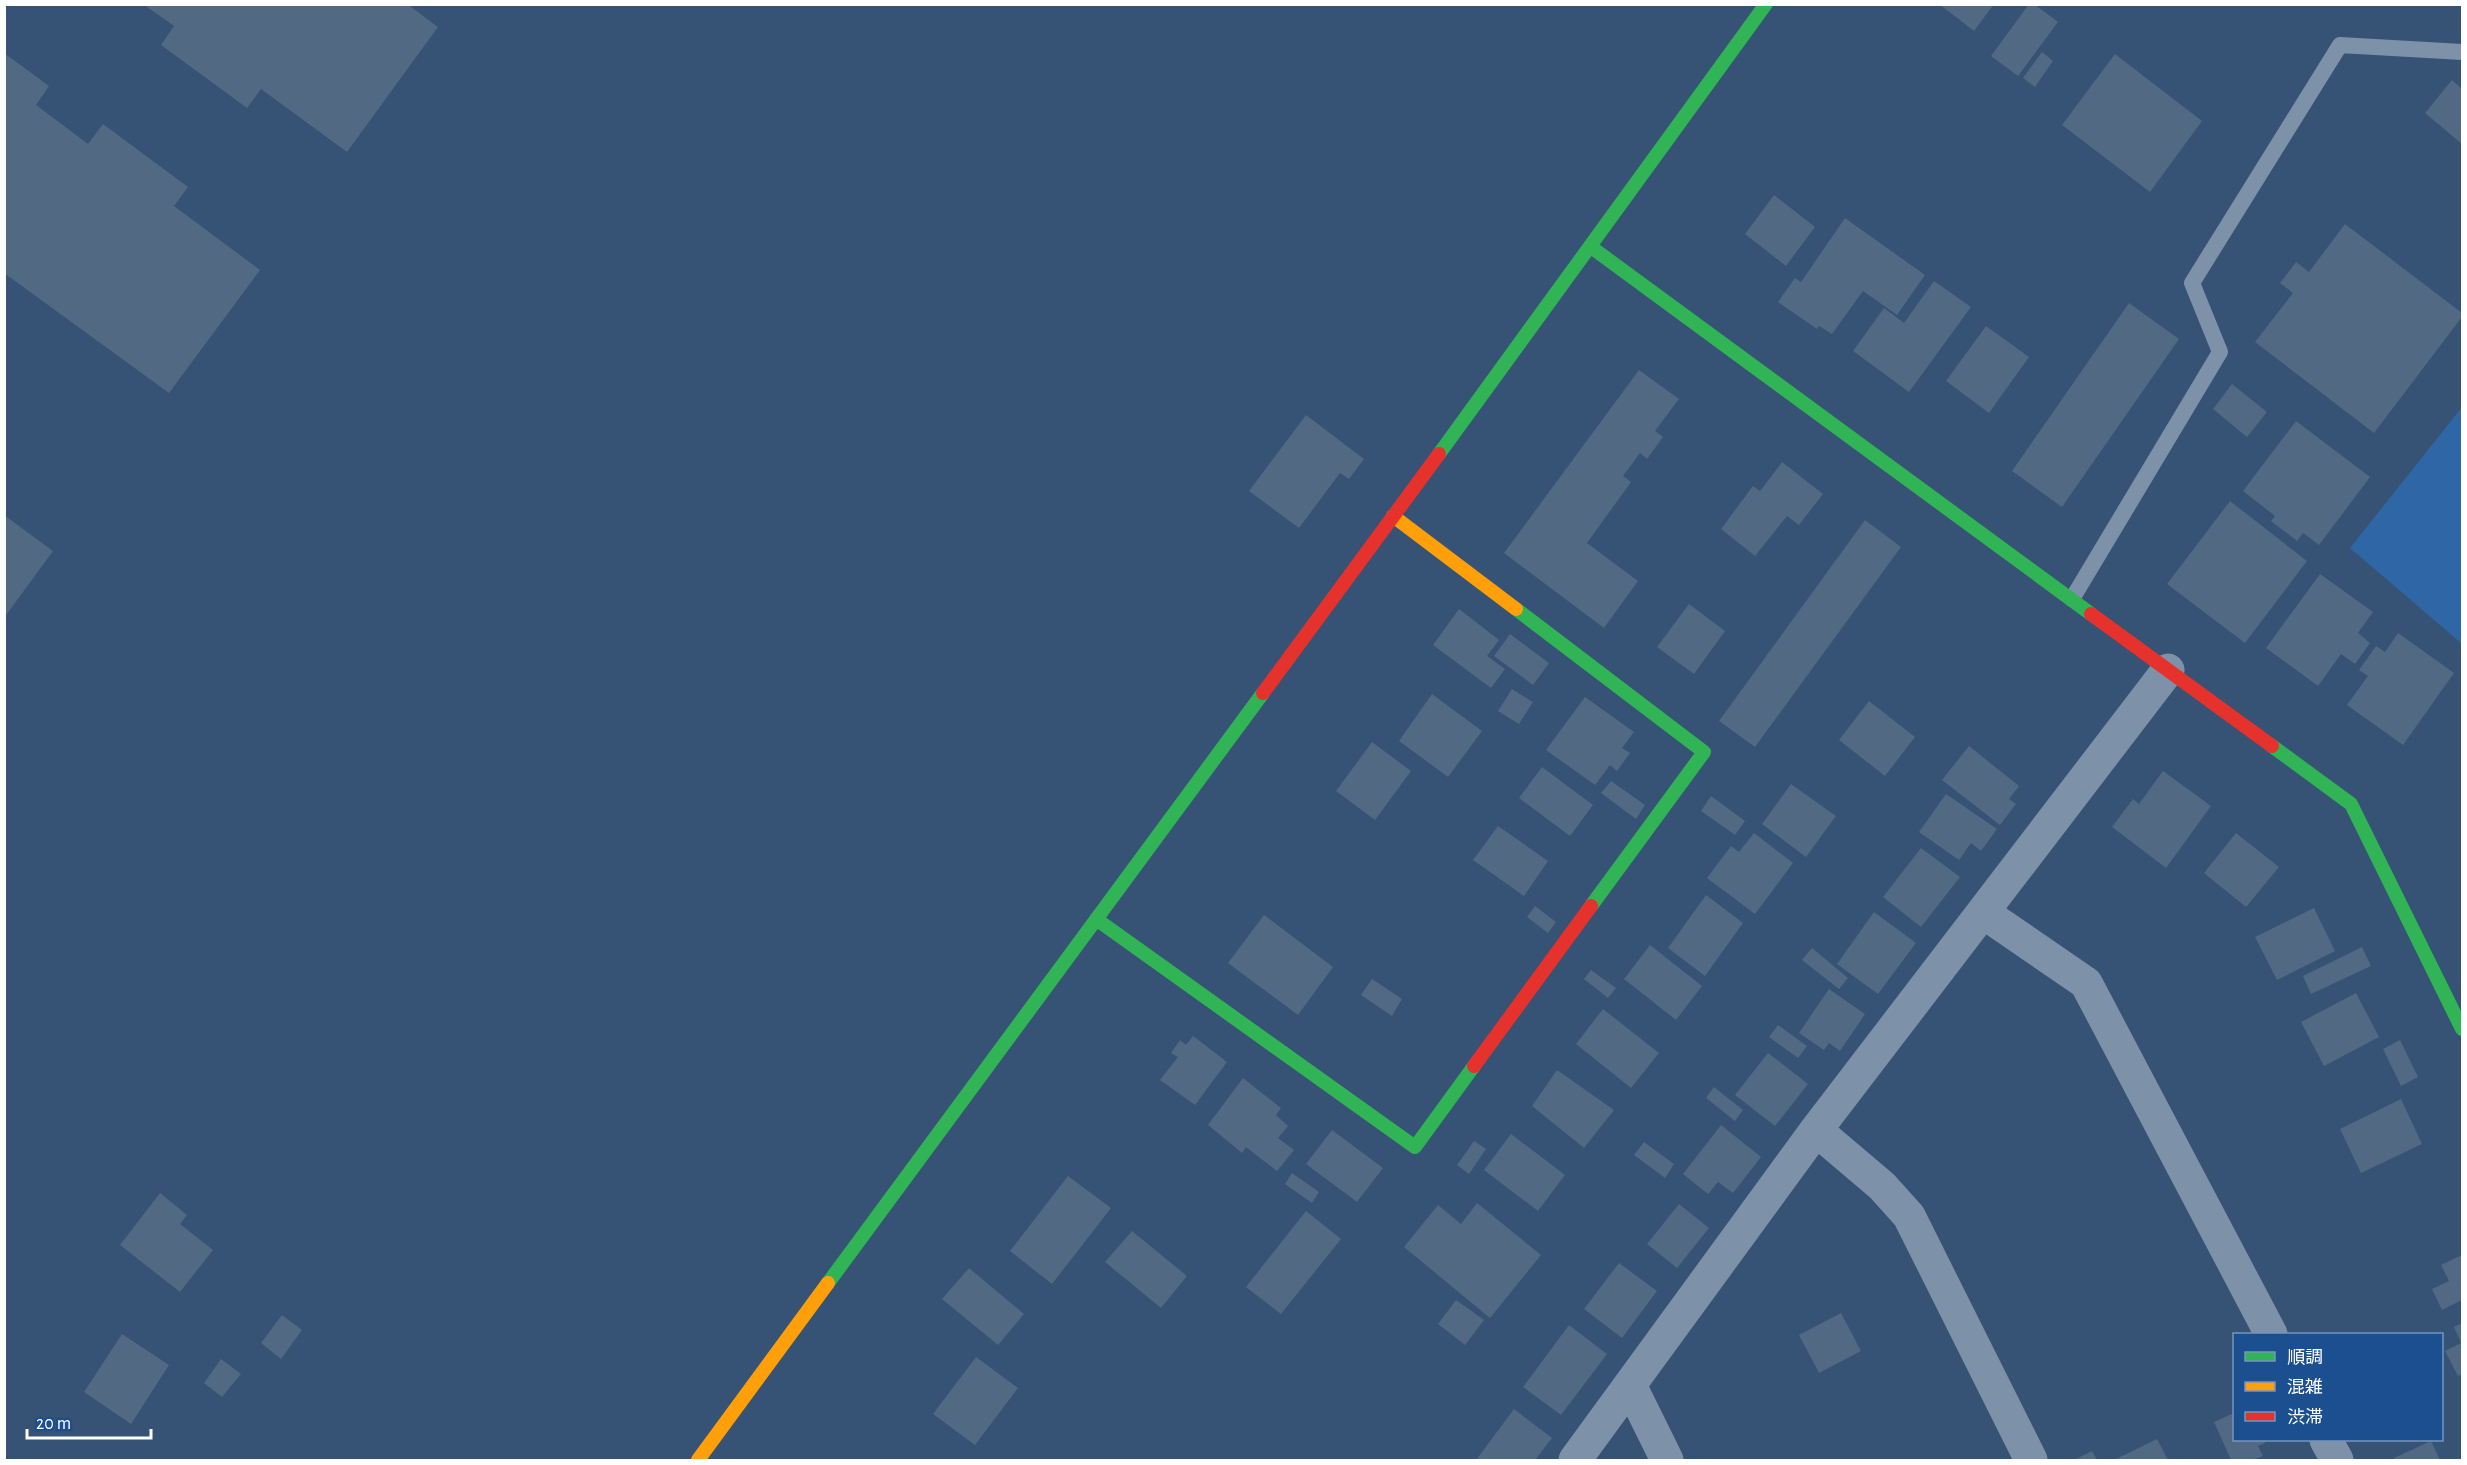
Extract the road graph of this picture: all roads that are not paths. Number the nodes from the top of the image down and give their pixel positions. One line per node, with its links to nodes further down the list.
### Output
1 (1766, 4): 3 (street)
2 (2463, 51): 5 (lane)
3 (1591, 247): 4 (street); 5 (street)
4 (1393, 516): 8 (street); 8 (street)
5 (2072, 599): 6 (street)
6 (2168, 670): 7 (street); 9 (street)
7 (1984, 913): 10 (street); 11 (street)
8 (1096, 919): 14 (street)
9 (2463, 1029)
10 (1816, 1130): 12 (street); 17 (street)
11 (2270, 1333)
12 (1630, 1385): 15 (street); 16 (street)
13 (2327, 1441): 18 (street)
14 (698, 1461)
15 (1575, 1461)
16 (1667, 1461)
17 (2031, 1461)
18 (2337, 1461)

